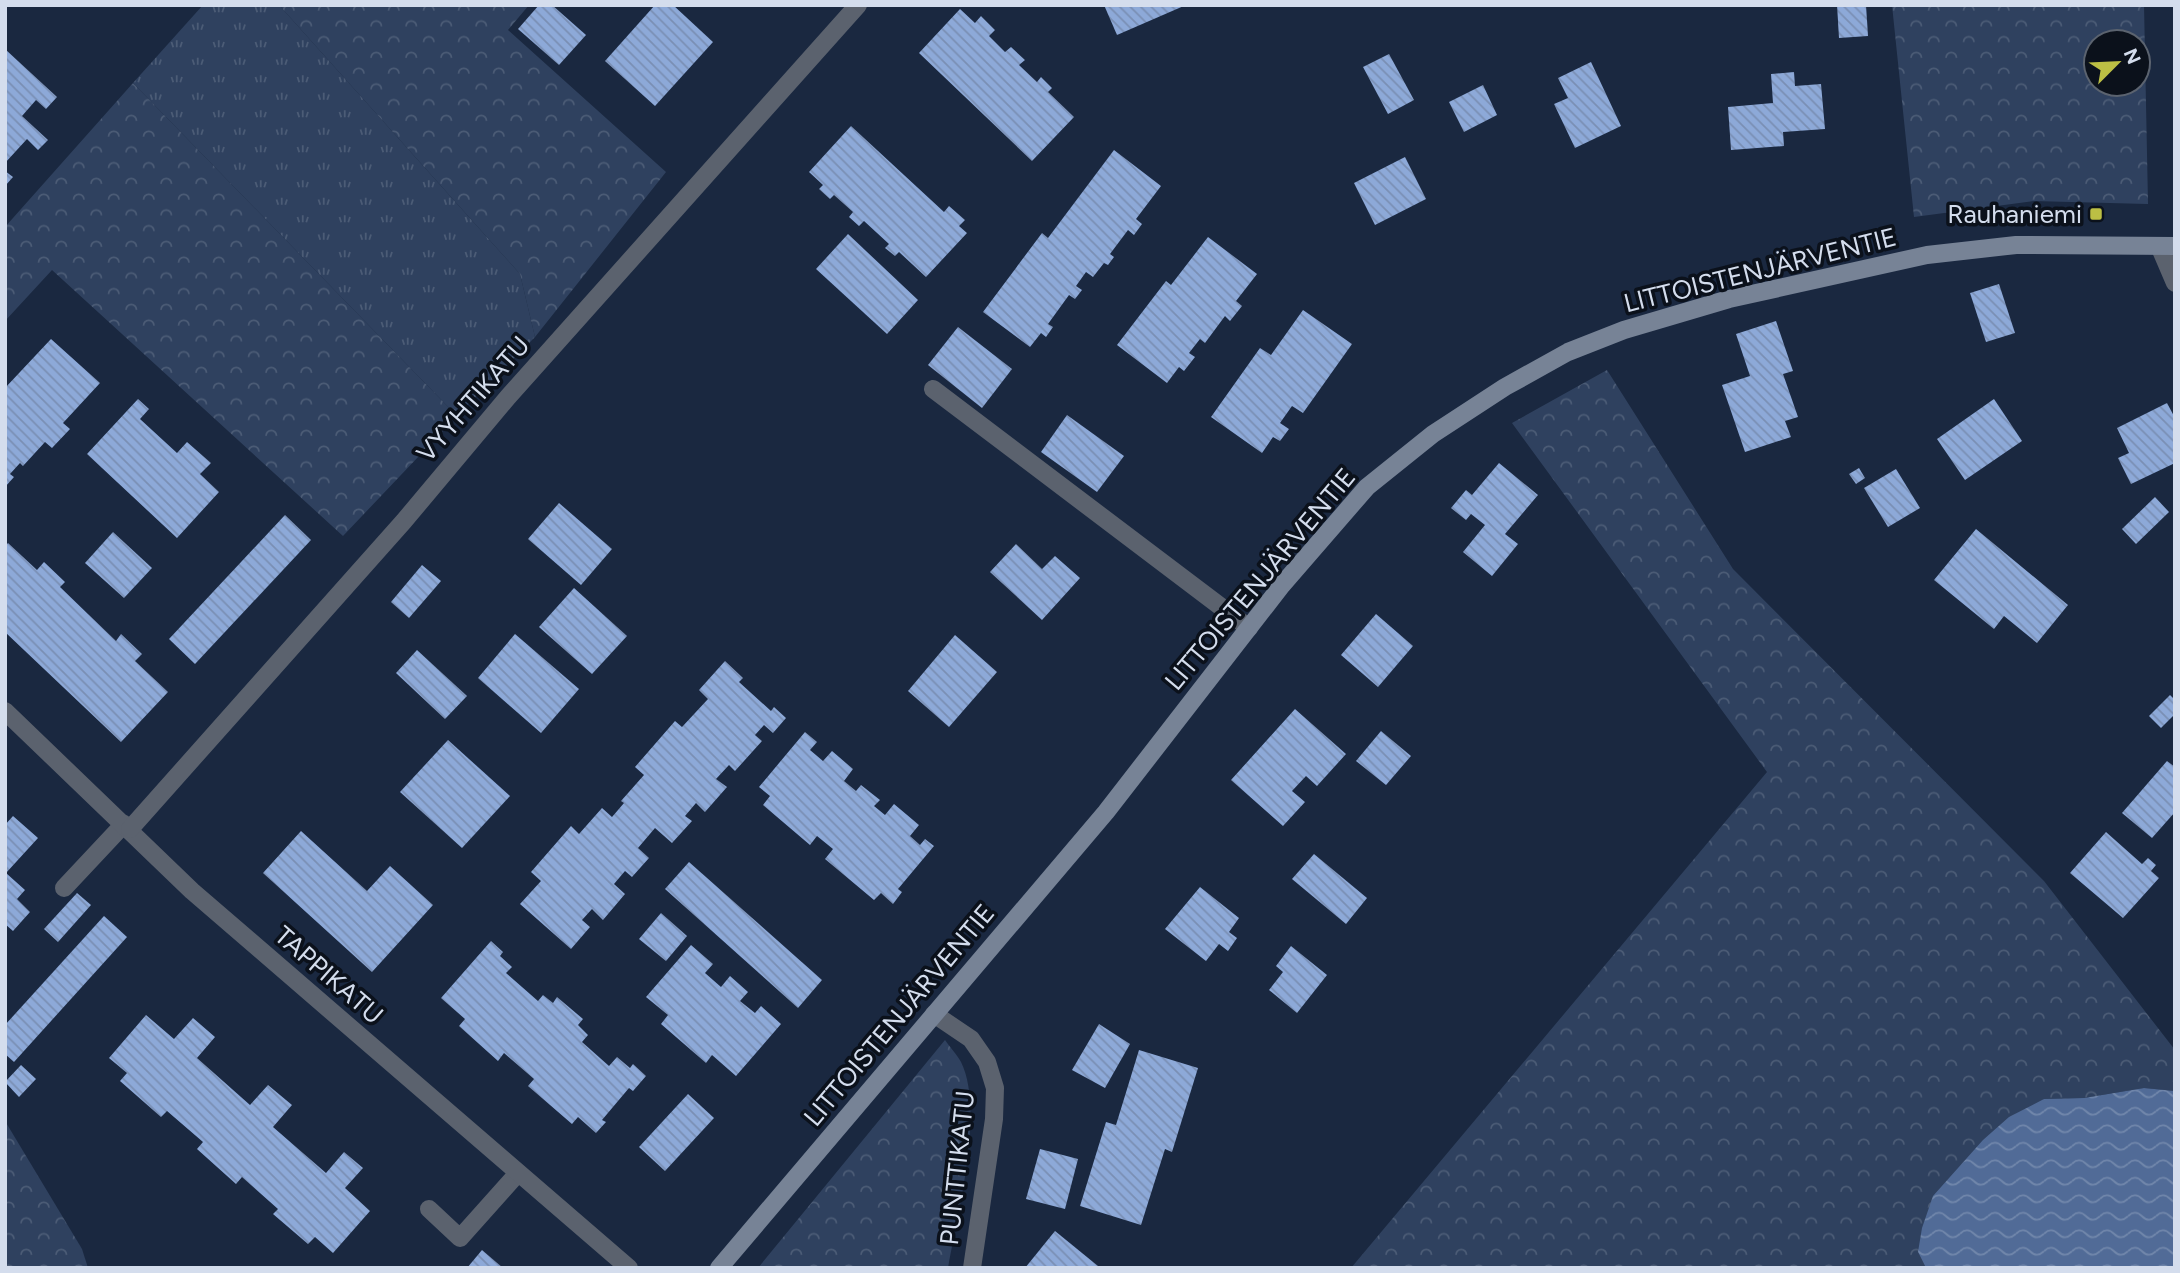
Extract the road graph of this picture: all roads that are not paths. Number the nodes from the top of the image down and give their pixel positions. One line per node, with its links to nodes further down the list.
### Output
1 (858, 5): 7 (street, VYYHTIKATU)
2 (2168, 247): 3 (street); 5 (street, LITTOISTENJÄRVENTIE)
3 (2175, 283)
4 (933, 389): 5 (street)
5 (1249, 628): 9 (street, LITTOISTENJÄRVENTIE)
6 (5, 710): 7 (street, TAPPIKATU)
7 (127, 826): 8 (street, VYYHTIKATU); 10 (street, TAPPIKATU)
8 (64, 888)
9 (934, 1014): 13 (street, LITTOISTENJÄRVENTIE); 14 (street, PUNTTIKATU)
10 (518, 1173): 11 (street); 12 (street, TAPPIKATU)
11 (429, 1209)
12 (629, 1268)
13 (719, 1268)
14 (972, 1268)

